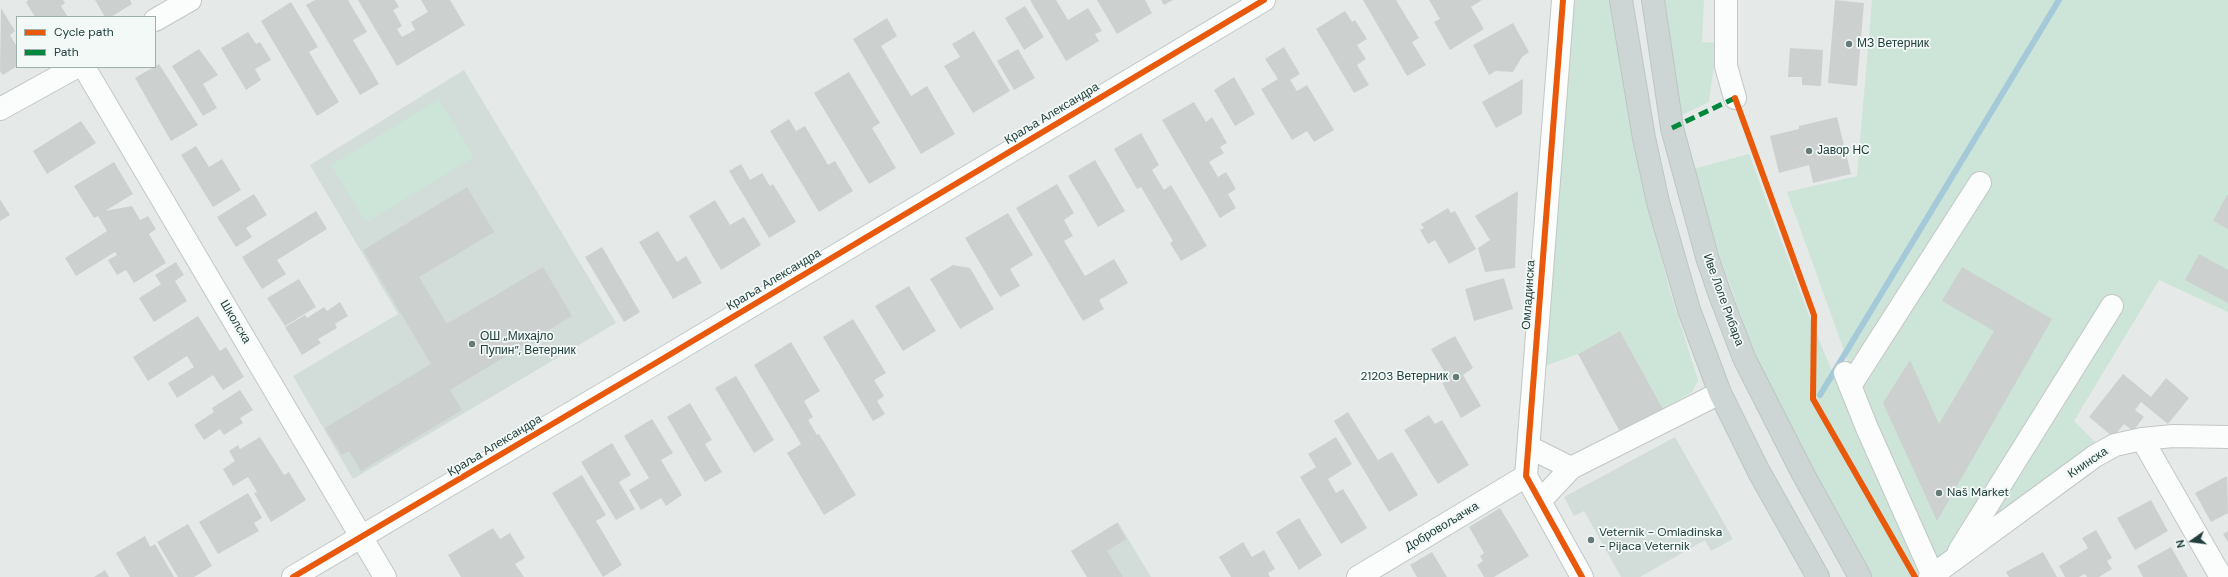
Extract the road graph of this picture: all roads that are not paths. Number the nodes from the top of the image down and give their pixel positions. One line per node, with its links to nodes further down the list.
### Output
1 (190, 0): 7 (street)
2 (1264, 0): 21 (street, Краља Александра)
3 (1563, 0): 17 (street, Омладинска)
4 (1621, 0): 14 (main road)
5 (1654, 0): 29 (main road, Иве Лоле Рибара)
6 (1726, 0): 10 (street)
7 (156, 19)
8 (74, 68): 11 (street)
9 (85, 68): 21 (street, Школска)
10 (1735, 98)
11 (0, 109)
12 (1980, 183): 23 (street)
13 (2112, 306): 22 (street)
14 (1720, 393): 18 (street); 28 (main road)
15 (2228, 437): 16 (street, Книнска)
16 (2142, 439): 22 (street, Книнска); 30 (street)
17 (1529, 448): 18 (street); 19 (street, Омладинска)
18 (1571, 468): 20 (street)
19 (1526, 476): 20 (street); 26 (street, Добровољачка)
20 (1540, 501): 27 (street)
21 (362, 537): 24 (street, Краља Александра); 25 (street, Школска)
22 (1953, 561): 23 (street, Книнска)
23 (1932, 576)
24 (293, 577)
25 (385, 577)
26 (1358, 577)
27 (1582, 577)
28 (1818, 577)
29 (1860, 577)
30 (2220, 577)

